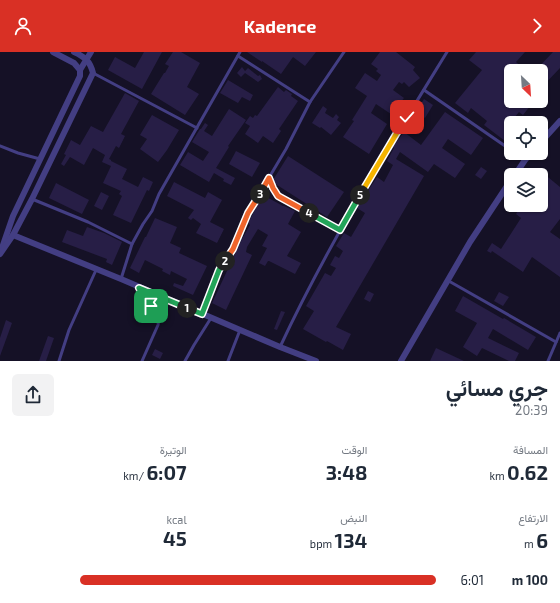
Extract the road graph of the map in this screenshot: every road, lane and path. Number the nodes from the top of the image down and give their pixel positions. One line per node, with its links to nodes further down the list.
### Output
1 (52, 52): 8 (street)
2 (74, 52): 7 (street)
3 (91, 52): 7 (street)
4 (344, 52): 11 (lane)
5 (447, 52): 10 (lane)
6 (239, 54): 11 (lane); 15 (lane)
7 (87, 59): 8 (street); 9 (street)
8 (80, 70): 12 (street)
9 (93, 73): 13 (street); 15 (lane)
10 (424, 90): 17 (lane); 25 (lane)
11 (310, 102): 22 (lane)
12 (66, 105): 13 (street); 19 (street)
13 (75, 110): 24 (street)
14 (560, 121): 16 (street)
15 (197, 128): 27 (lane)
16 (548, 134)
17 (504, 145)
18 (0, 146): 19 (lane)
19 (40, 159): 28 (street)
20 (525, 160): 21 (street)
21 (520, 168)
22 (269, 178): 25 (lane); 33 (lane)
23 (504, 191): 31 (street)
24 (32, 199): 26 (street); 27 (lane)
25 (340, 230): 38 (lane)
26 (13, 235): 28 (street); 29 (street)
27 (132, 244): 30 (lane)
28 (0, 254)
29 (96, 270): 30 (street); 40 (lane)
30 (121, 279): 32 (street)
31 (447, 280): 37 (lane); 44 (street)
32 (139, 288): 33 (street); 41 (lane)
33 (202, 314): 34 (street)
34 (211, 318): 35 (street); 42 (lane)
35 (240, 330): 38 (street); 43 (lane)
36 (560, 333): 37 (lane)
37 (556, 342): 45 (lane)
38 (280, 347): 39 (street)
39 (312, 360)
40 (59, 361)
41 (142, 361)
42 (185, 361)
43 (228, 361)
44 (401, 361)
45 (548, 361)

